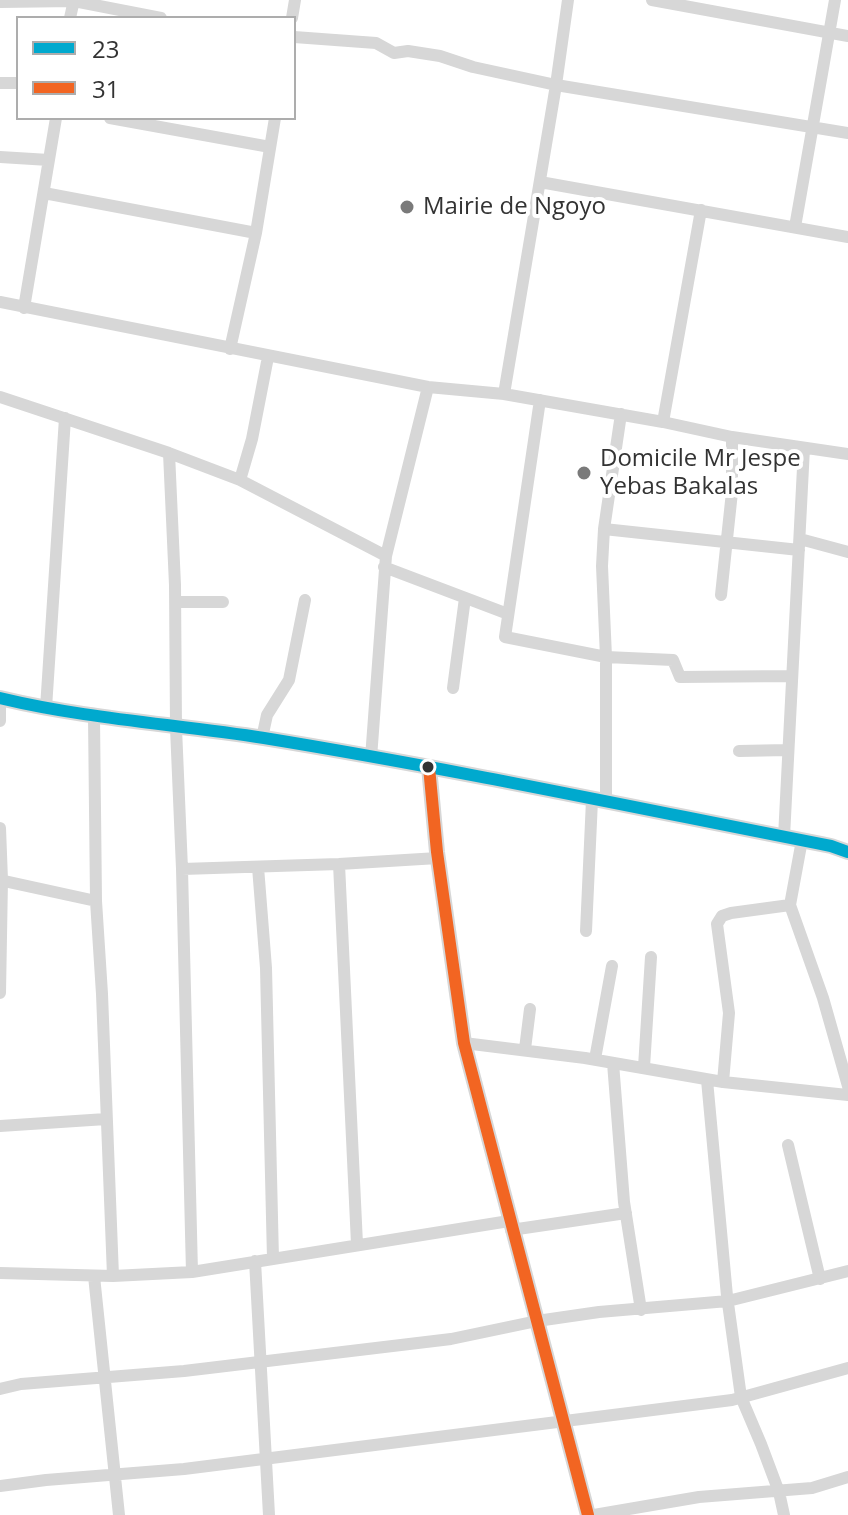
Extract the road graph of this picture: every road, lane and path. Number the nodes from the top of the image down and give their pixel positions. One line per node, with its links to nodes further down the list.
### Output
1 (74, 0): 5 (street); 6 (street)
2 (568, 0): 10 (street)
3 (652, 0): 7 (street)
4 (835, 0): 7 (street)
5 (0, 2)
6 (151, 16)
7 (829, 32): 8 (street); 14 (street)
8 (848, 36)
9 (296, 37): 10 (street)
10 (556, 85): 14 (street); 19 (street)
11 (56, 120): 18 (street)
12 (121, 120): 16 (street)
13 (275, 120): 16 (street)
14 (812, 126): 15 (street); 22 (street)
15 (848, 133)
16 (270, 147): 23 (street)
17 (0, 157): 18 (street)
18 (49, 160): 20 (street)
19 (540, 182): 21 (street); 30 (street)
20 (44, 193): 23 (street); 26 (street)
21 (701, 210): 22 (street); 35 (street)
22 (795, 227): 24 (street)
23 (256, 233): 27 (street)
24 (848, 237)
25 (0, 302): 26 (street)
26 (24, 308): 27 (street)
27 (230, 349): 28 (street)
28 (268, 357): 29 (street); 40 (street)
29 (428, 387): 30 (street); 45 (street)
30 (504, 394): 32 (street)
31 (0, 397): 34 (street)
32 (540, 400): 33 (street); 51 (street)
33 (621, 414): 35 (street); 41 (street)
34 (65, 418): 38 (street); 56 (street)
35 (663, 422): 36 (street)
36 (732, 437): 37 (street); 42 (street)
37 (804, 448): 39 (street); 43 (street)
38 (169, 453): 40 (street); 49 (street)
39 (848, 454)
40 (240, 480): 45 (street)
41 (604, 529): 42 (street); 52 (street)
42 (727, 543): 43 (street); 46 (street)
43 (800, 545): 44 (street); 53 (street)
44 (848, 552)
45 (385, 562): 47 (street); 63 (street)
46 (721, 595)
47 (465, 598): 51 (street); 54 (street)
48 (305, 600): 60 (street)
49 (176, 602): 50 (street); 59 (street)
50 (223, 602)
51 (508, 614): 52 (street)
52 (606, 657): 53 (street); 65 (street)
53 (792, 676): 61 (street)
54 (453, 688)
55 (0, 698): 56 (street); 58 (street)
56 (46, 708): 57 (street)
57 (94, 717): 59 (street); 75 (street)
58 (0, 721)
59 (176, 728): 60 (street); 73 (street)
60 (262, 738): 63 (street)
61 (787, 750): 62 (street); 67 (street)
62 (739, 751)
63 (371, 758): 64 (street)
64 (429, 767): 65 (street); 70 (street)
65 (599, 801): 67 (street); 77 (street)
66 (0, 828): 74 (street)
67 (784, 837): 68 (street)
68 (802, 840): 69 (street); 76 (street)
69 (848, 852)
70 (438, 858): 71 (street); 83 (street)
71 (339, 864): 72 (street); 97 (street)
72 (258, 867): 73 (street); 98 (street)
73 (182, 869): 101 (street)
74 (1, 880): 75 (street); 79 (street)
75 (96, 901): 92 (street)
76 (790, 905): 89 (street); 90 (street)
77 (586, 931)
78 (651, 957): 87 (street)
79 (0, 966): 81 (street)
80 (612, 966): 85 (street)
81 (0, 993)
82 (530, 1009): 84 (street)
83 (464, 1043): 84 (street); 96 (street)
84 (525, 1049): 85 (street)
85 (595, 1059): 86 (street)
86 (613, 1063): 87 (street); 95 (street)
87 (644, 1067): 88 (street)
88 (707, 1080): 89 (street); 106 (street)
89 (723, 1082): 91 (street)
90 (848, 1086)
91 (848, 1095)
92 (106, 1119): 93 (street); 104 (street)
93 (0, 1126)
94 (788, 1145): 105 (street)
95 (626, 1213): 96 (street); 107 (street)
96 (510, 1225): 97 (street); 108 (street)
97 (357, 1244): 98 (street)
98 (273, 1259): 99 (street)
99 (255, 1261): 101 (street); 109 (street)
100 (848, 1271): 105 (street)
101 (192, 1272): 104 (street)
102 (0, 1273): 103 (street)
103 (94, 1276): 104 (street); 111 (street)
104 (113, 1276)
105 (820, 1279): 106 (street)
106 (728, 1301): 107 (street); 113 (street)
107 (641, 1310): 108 (street)
108 (537, 1321): 109 (street); 114 (street)
109 (260, 1361): 111 (street); 115 (street)
110 (848, 1368): 113 (street)
111 (105, 1378): 112 (street); 116 (street)
112 (0, 1389)
113 (741, 1397): 114 (street); 119 (street)
114 (562, 1422): 115 (street); 123 (street)
115 (265, 1458): 116 (street); 122 (street)
116 (115, 1475): 118 (street); 121 (street)
117 (848, 1477): 119 (street)
118 (0, 1486)
119 (779, 1492): 120 (street); 124 (street)
120 (667, 1509): 123 (street)
121 (119, 1515)
122 (269, 1515)
123 (591, 1515)
124 (784, 1515)

